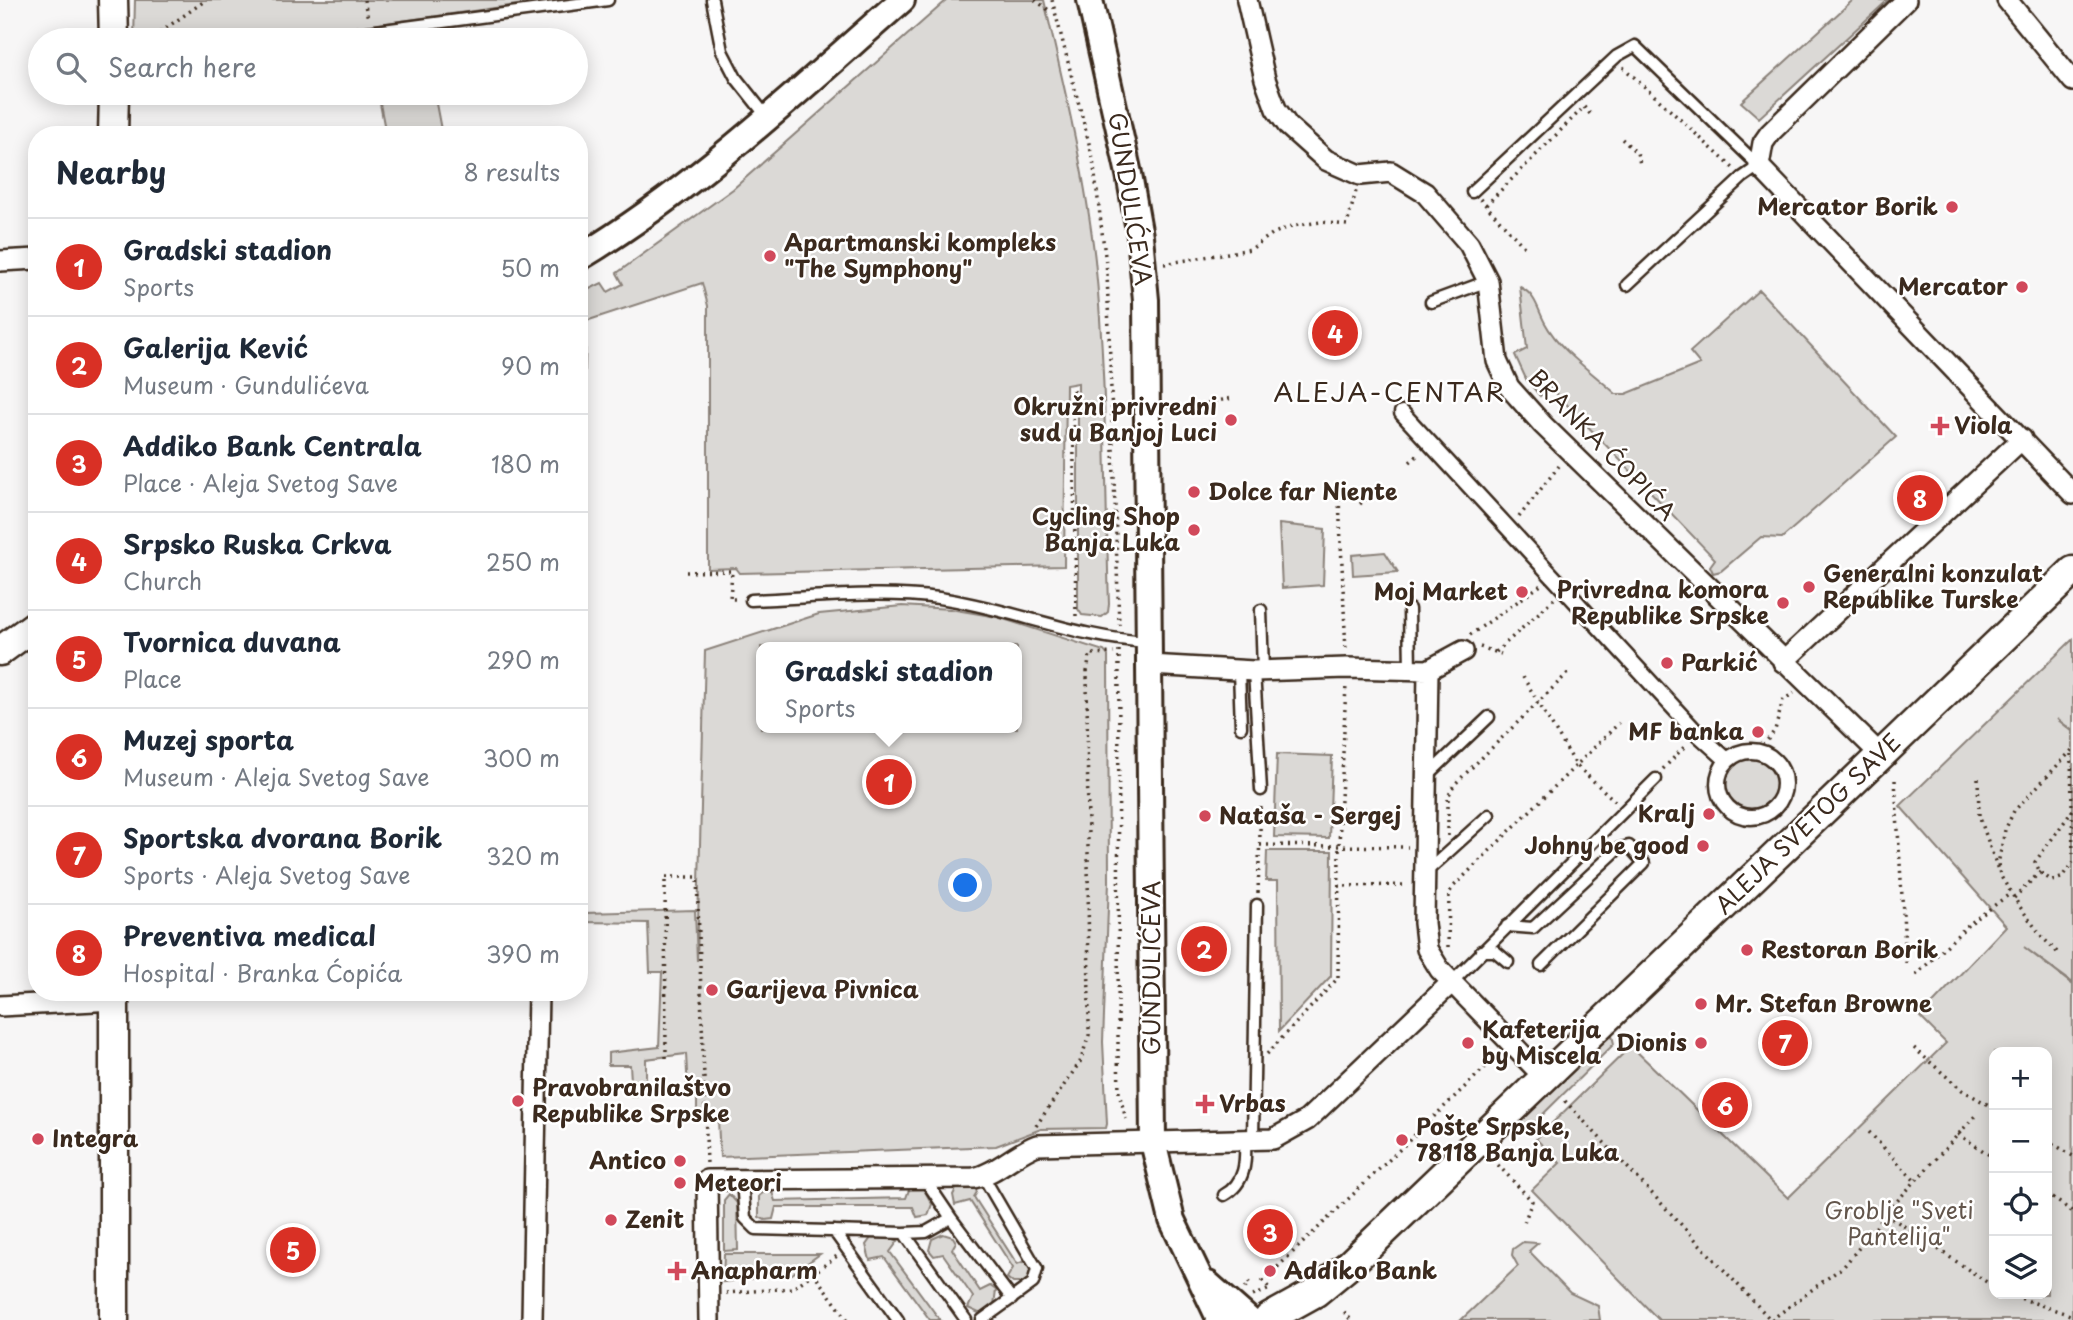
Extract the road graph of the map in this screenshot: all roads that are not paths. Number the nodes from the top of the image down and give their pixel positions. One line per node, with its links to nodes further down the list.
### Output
1 (113, 0): 9 (main road)
2 (608, 0): 10 (lane)
3 (712, 0): 13 (lane)
4 (902, 0): 13 (street)
5 (1087, 0): 34 (street, GUNDULIĆEVA)
6 (1247, 0): 20 (street, BRANKA ĆOPIĆA)
7 (1906, 0): 15 (street)
8 (2007, 0): 11 (street)
9 (114, 28)
10 (398, 28)
11 (2073, 81)
12 (114, 105): 14 (main road)
13 (768, 117): 17 (street)
14 (113, 126)
15 (1759, 166): 16 (lane); 21 (lane); 24 (street)
16 (1472, 192)
17 (588, 252)
18 (28, 259): 19 (street)
19 (0, 261)
20 (1488, 281): 22 (lane); 36 (street, BRANKA ĆOPIĆA)
21 (1627, 285)
22 (1431, 302)
23 (1402, 413): 42 (street)
24 (2022, 439): 25 (street); 36 (street)
25 (2073, 494)
26 (2073, 571): 41 (main road, ALEJA SVETOG SAVE)
27 (751, 600): 34 (lane)
28 (1409, 609): 37 (lane)
29 (1261, 610): 38 (lane)
30 (28, 631): 33 (main road)
31 (1463, 645): 37 (street)
32 (28, 648): 35 (main road)
33 (0, 651)
34 (1150, 653): 38 (street); 60 (street, GUNDULIĆEVA)
35 (0, 657)
36 (1783, 662): 41 (street, BRANKA ĆOPIĆA)
37 (1419, 670): 38 (street); 43 (street)
38 (1252, 671): 40 (lane); 45 (lane)
39 (1489, 717): 43 (lane)
40 (1241, 727)
41 (1881, 755): 58 (main road, ALEJA SVETOG SAVE)
42 (1727, 761): 42 (street)
43 (1426, 777): 47 (street)
44 (1656, 779): 49 (lane)
45 (1261, 790)
46 (1489, 815): 47 (lane)
47 (1425, 873): 53 (street)
48 (1257, 905): 59 (lane)
49 (1507, 926): 50 (lane); 52 (lane)
50 (1481, 951): 51 (lane); 53 (lane)
51 (1508, 962)
52 (1541, 965)
53 (1452, 982): 58 (street); 59 (street)
54 (57, 1001): 57 (street)
55 (114, 1001): 72 (main road)
56 (538, 1001): 73 (street)
57 (0, 1006)
58 (1543, 1076): 69 (main road, ALEJA SVETOG SAVE)
59 (1249, 1138): 60 (street); 64 (lane)
60 (1153, 1142): 61 (street); 68 (street, GUNDULIĆEVA)
61 (983, 1176): 62 (street); 70 (lane)
62 (924, 1178): 63 (street); 65 (lane)
63 (742, 1181): 66 (lane); 74 (street)
64 (1224, 1195)
65 (951, 1218): 67 (lane); 70 (lane)
66 (834, 1231): 67 (lane); 75 (lane)
67 (904, 1233): 76 (lane)
68 (1192, 1265): 71 (street, GUNDULIĆEVA); 78 (street, GUNDULIĆEVA)
69 (1349, 1265): 71 (main road, ALEJA SVETOG SAVE); 79 (main road, ALEJA SVETOG SAVE)
70 (1012, 1298): 77 (lane)
71 (1260, 1319)
72 (114, 1320)
73 (533, 1320)
74 (709, 1320)
75 (898, 1320)
76 (966, 1320)
77 (982, 1320)
78 (1220, 1320)
79 (1310, 1320)

